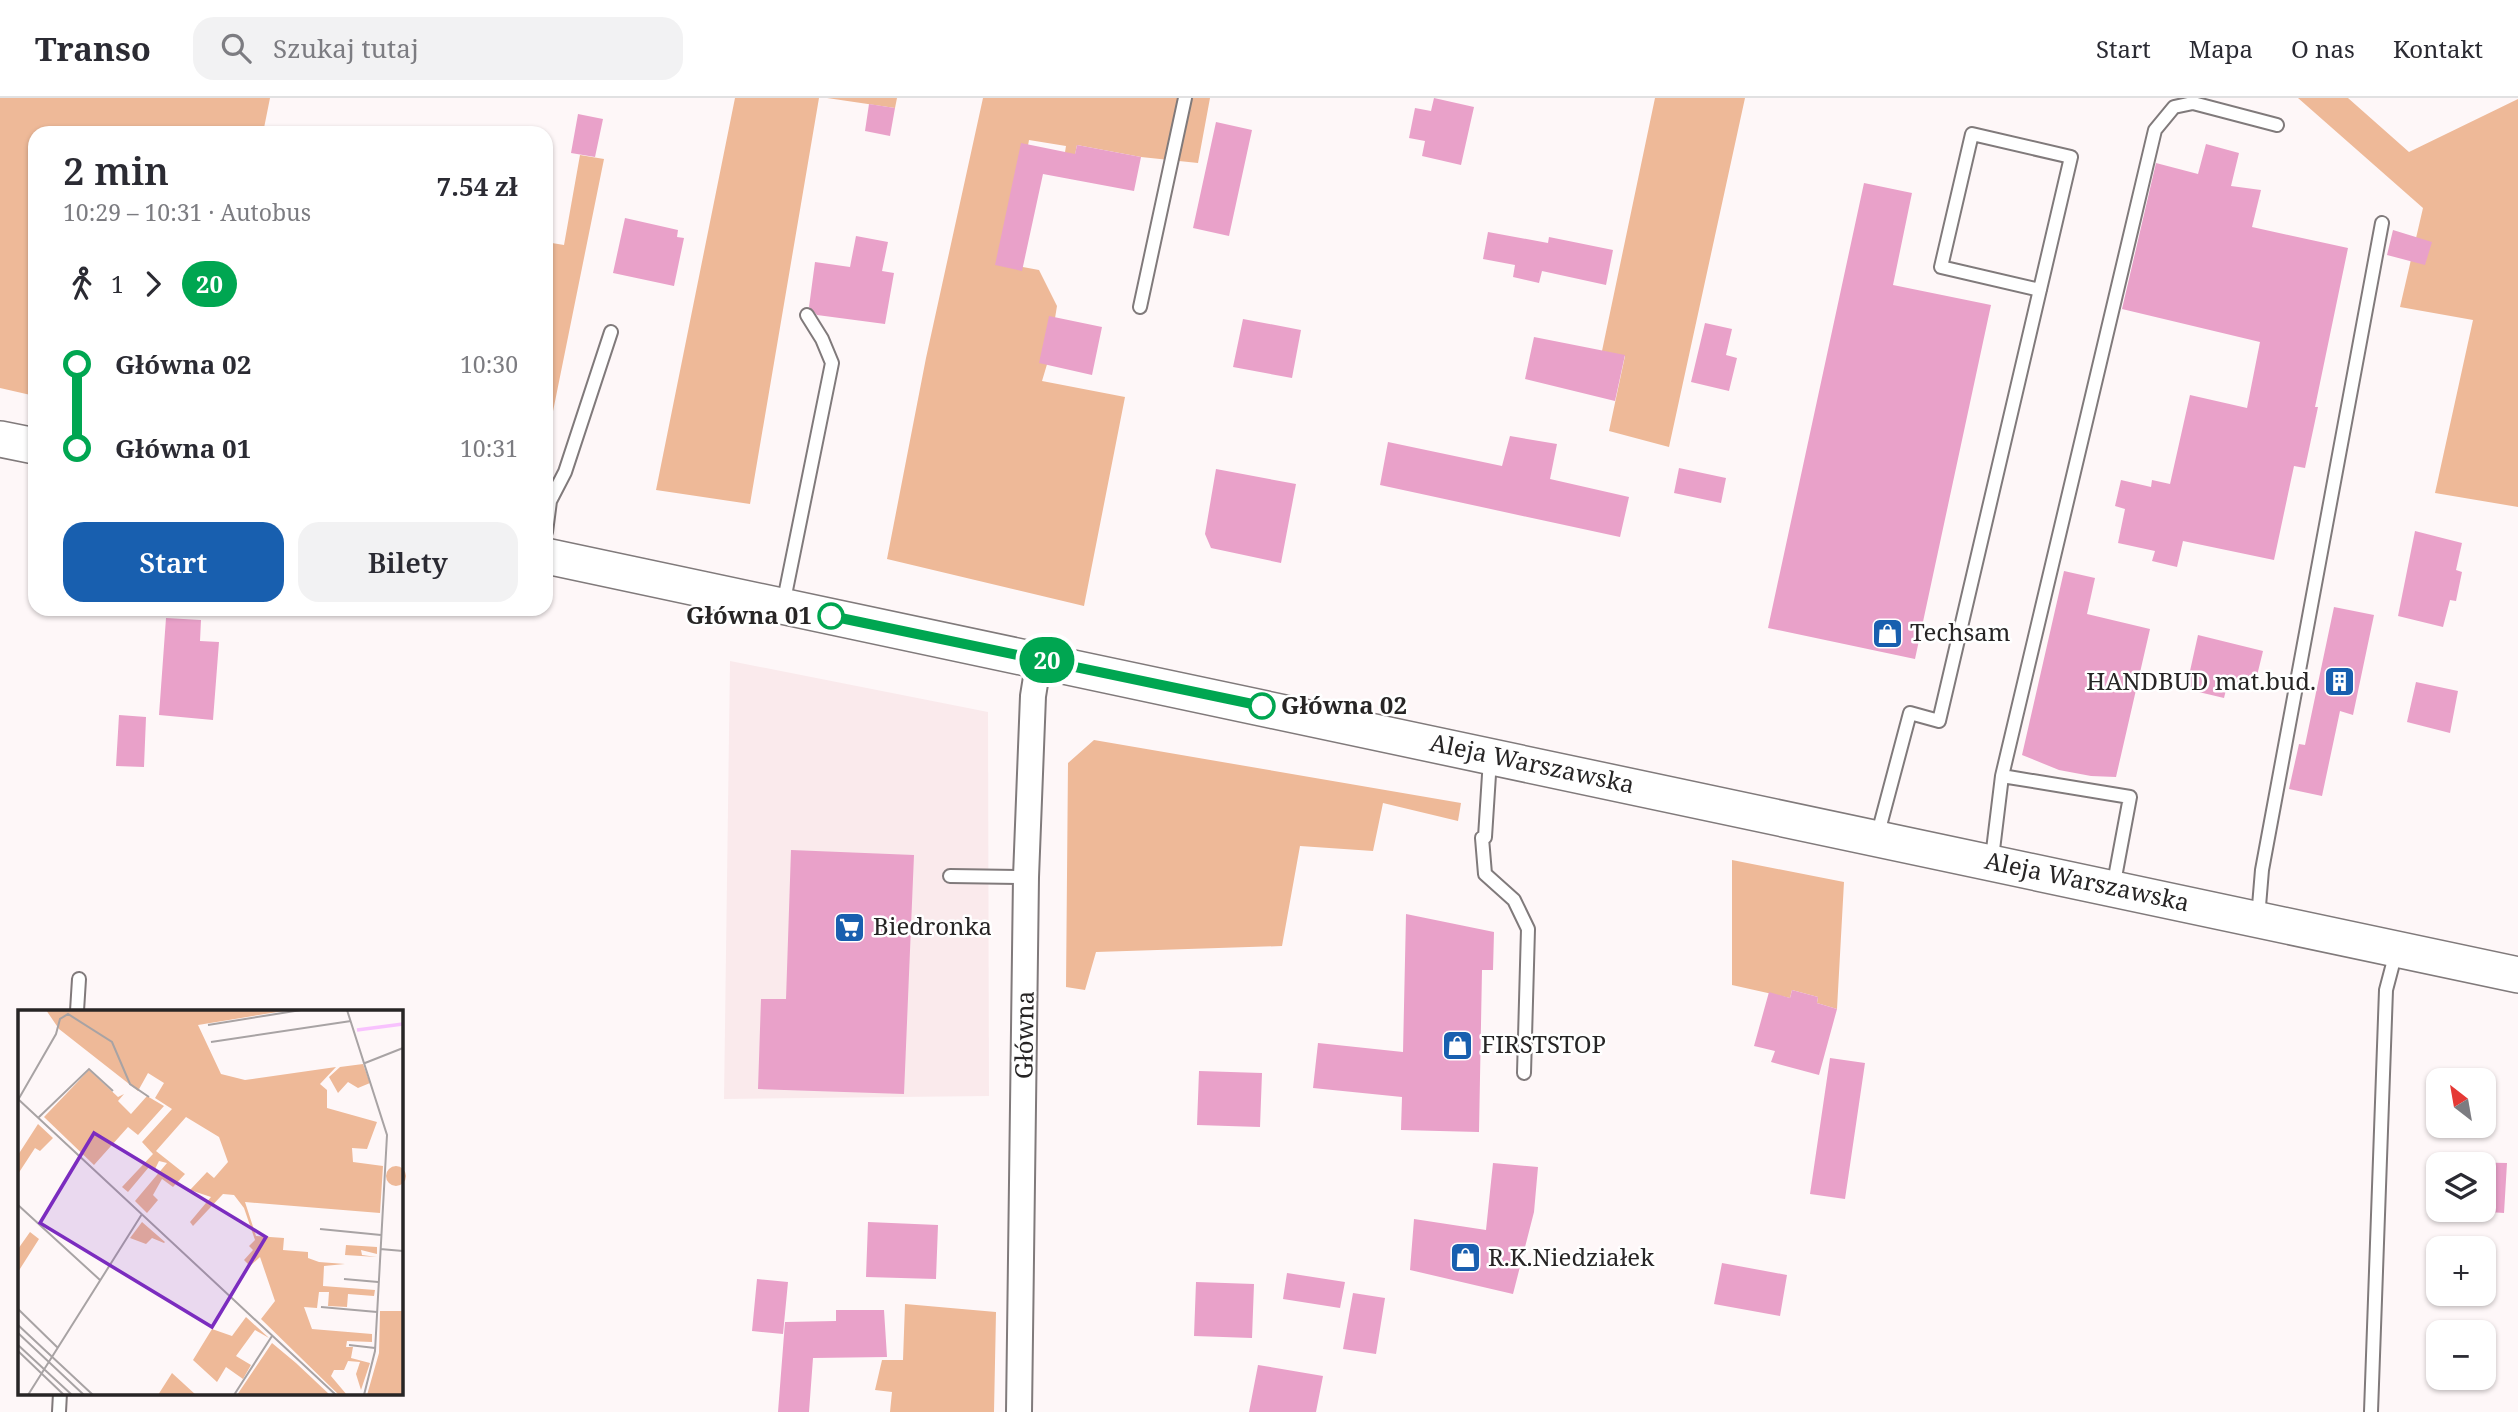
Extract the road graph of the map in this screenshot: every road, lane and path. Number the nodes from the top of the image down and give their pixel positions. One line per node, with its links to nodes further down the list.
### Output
1 (1185, 98): 5 (lane)
2 (2277, 125): 15 (lane)
3 (2382, 223): 21 (lane)
4 (2040, 290): 4 (lane); 16 (lane)
5 (1140, 307)
6 (807, 315): 12 (lane)
7 (611, 332): 10 (lane)
8 (0, 439): 9 (street)
9 (28, 445)
10 (553, 495)
11 (553, 557): 12 (street, Aleja Warszawska)
12 (783, 605): 13 (street, Aleja Warszawska)
13 (1040, 659): 14 (street, Aleja Warszawska); 19 (street, Główna)
14 (1490, 755): 16 (street, Aleja Warszawska); 26 (lane)
15 (2002, 776): 17 (lane); 20 (lane)
16 (1877, 837): 17 (street, Aleja Warszawska)
17 (1992, 862): 20 (street, Aleja Warszawska)
18 (950, 876): 19 (lane)
19 (1026, 877): 29 (street, Główna)
20 (2113, 888): 21 (street, Aleja Warszawska)
21 (2258, 919): 22 (street, Aleja Warszawska)
22 (2397, 949): 23 (street, Aleja Warszawska); 30 (lane)
23 (2518, 975)
24 (79, 979): 25 (lane)
25 (77, 1010)
26 (1524, 1073)
27 (60, 1394): 28 (lane)
28 (59, 1412)
29 (1019, 1412)
30 (2371, 1412)

